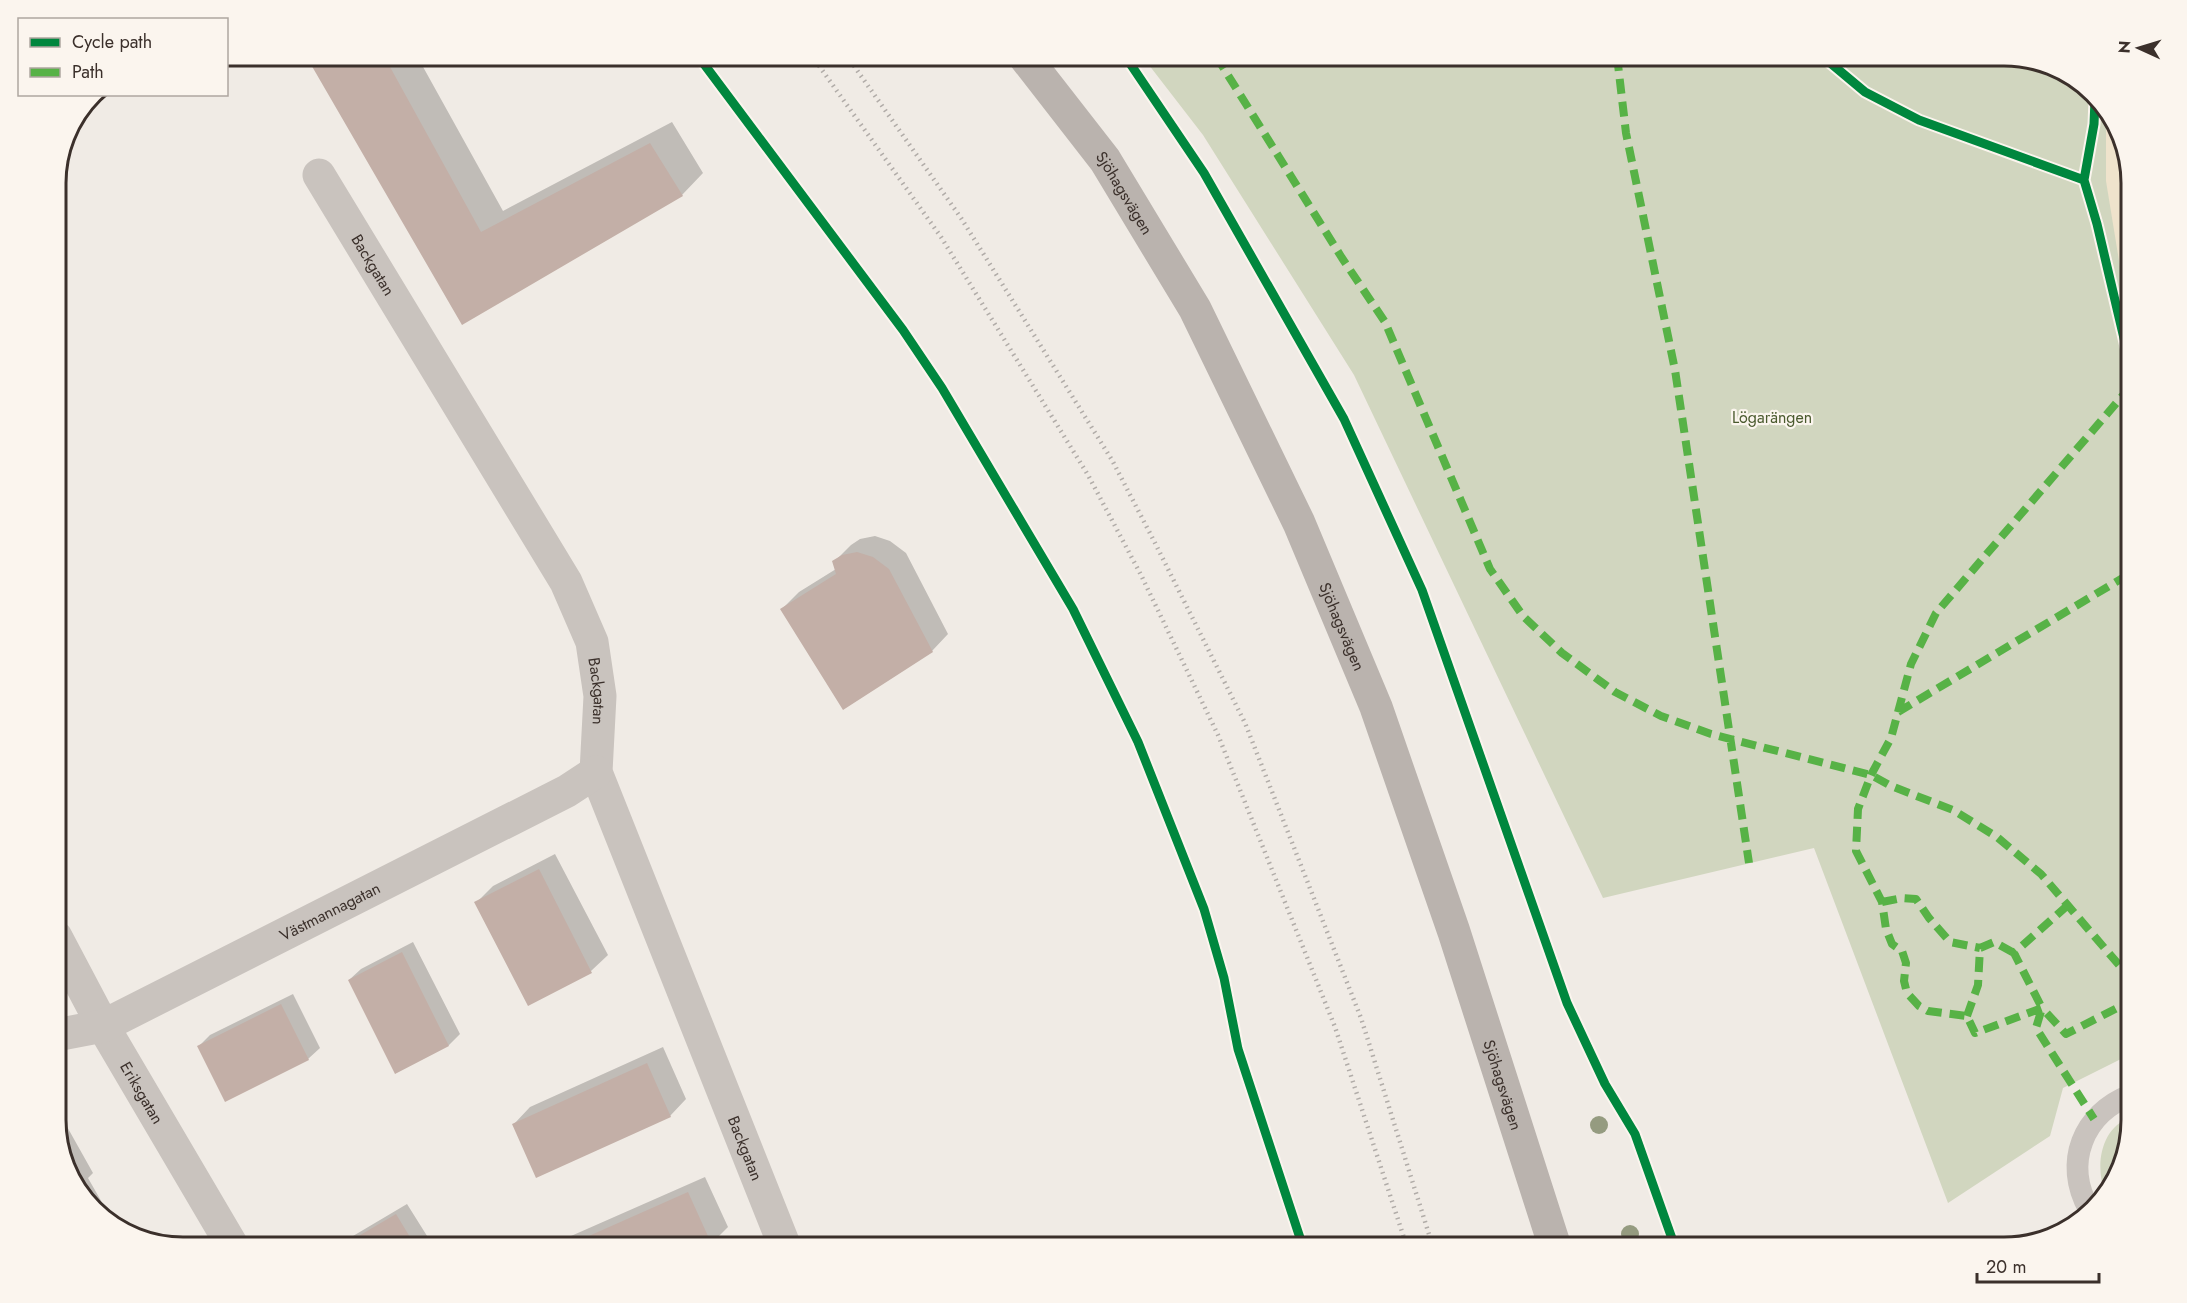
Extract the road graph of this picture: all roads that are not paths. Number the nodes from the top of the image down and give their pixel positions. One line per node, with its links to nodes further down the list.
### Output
1 (1032, 66): 11 (main road, Sjöhagsvägen)
2 (319, 175): 3 (street, Backgatan)
3 (596, 772): 5 (street, Västmannagatan); 10 (street, Backgatan)
4 (66, 956): 5 (street, Eriksgatan)
5 (103, 1026): 6 (street, Västmannagatan); 9 (street, Eriksgatan)
6 (66, 1033)
7 (2121, 1099): 8 (lane)
8 (2086, 1204)
9 (227, 1237)
10 (781, 1237)
11 (1551, 1237)

